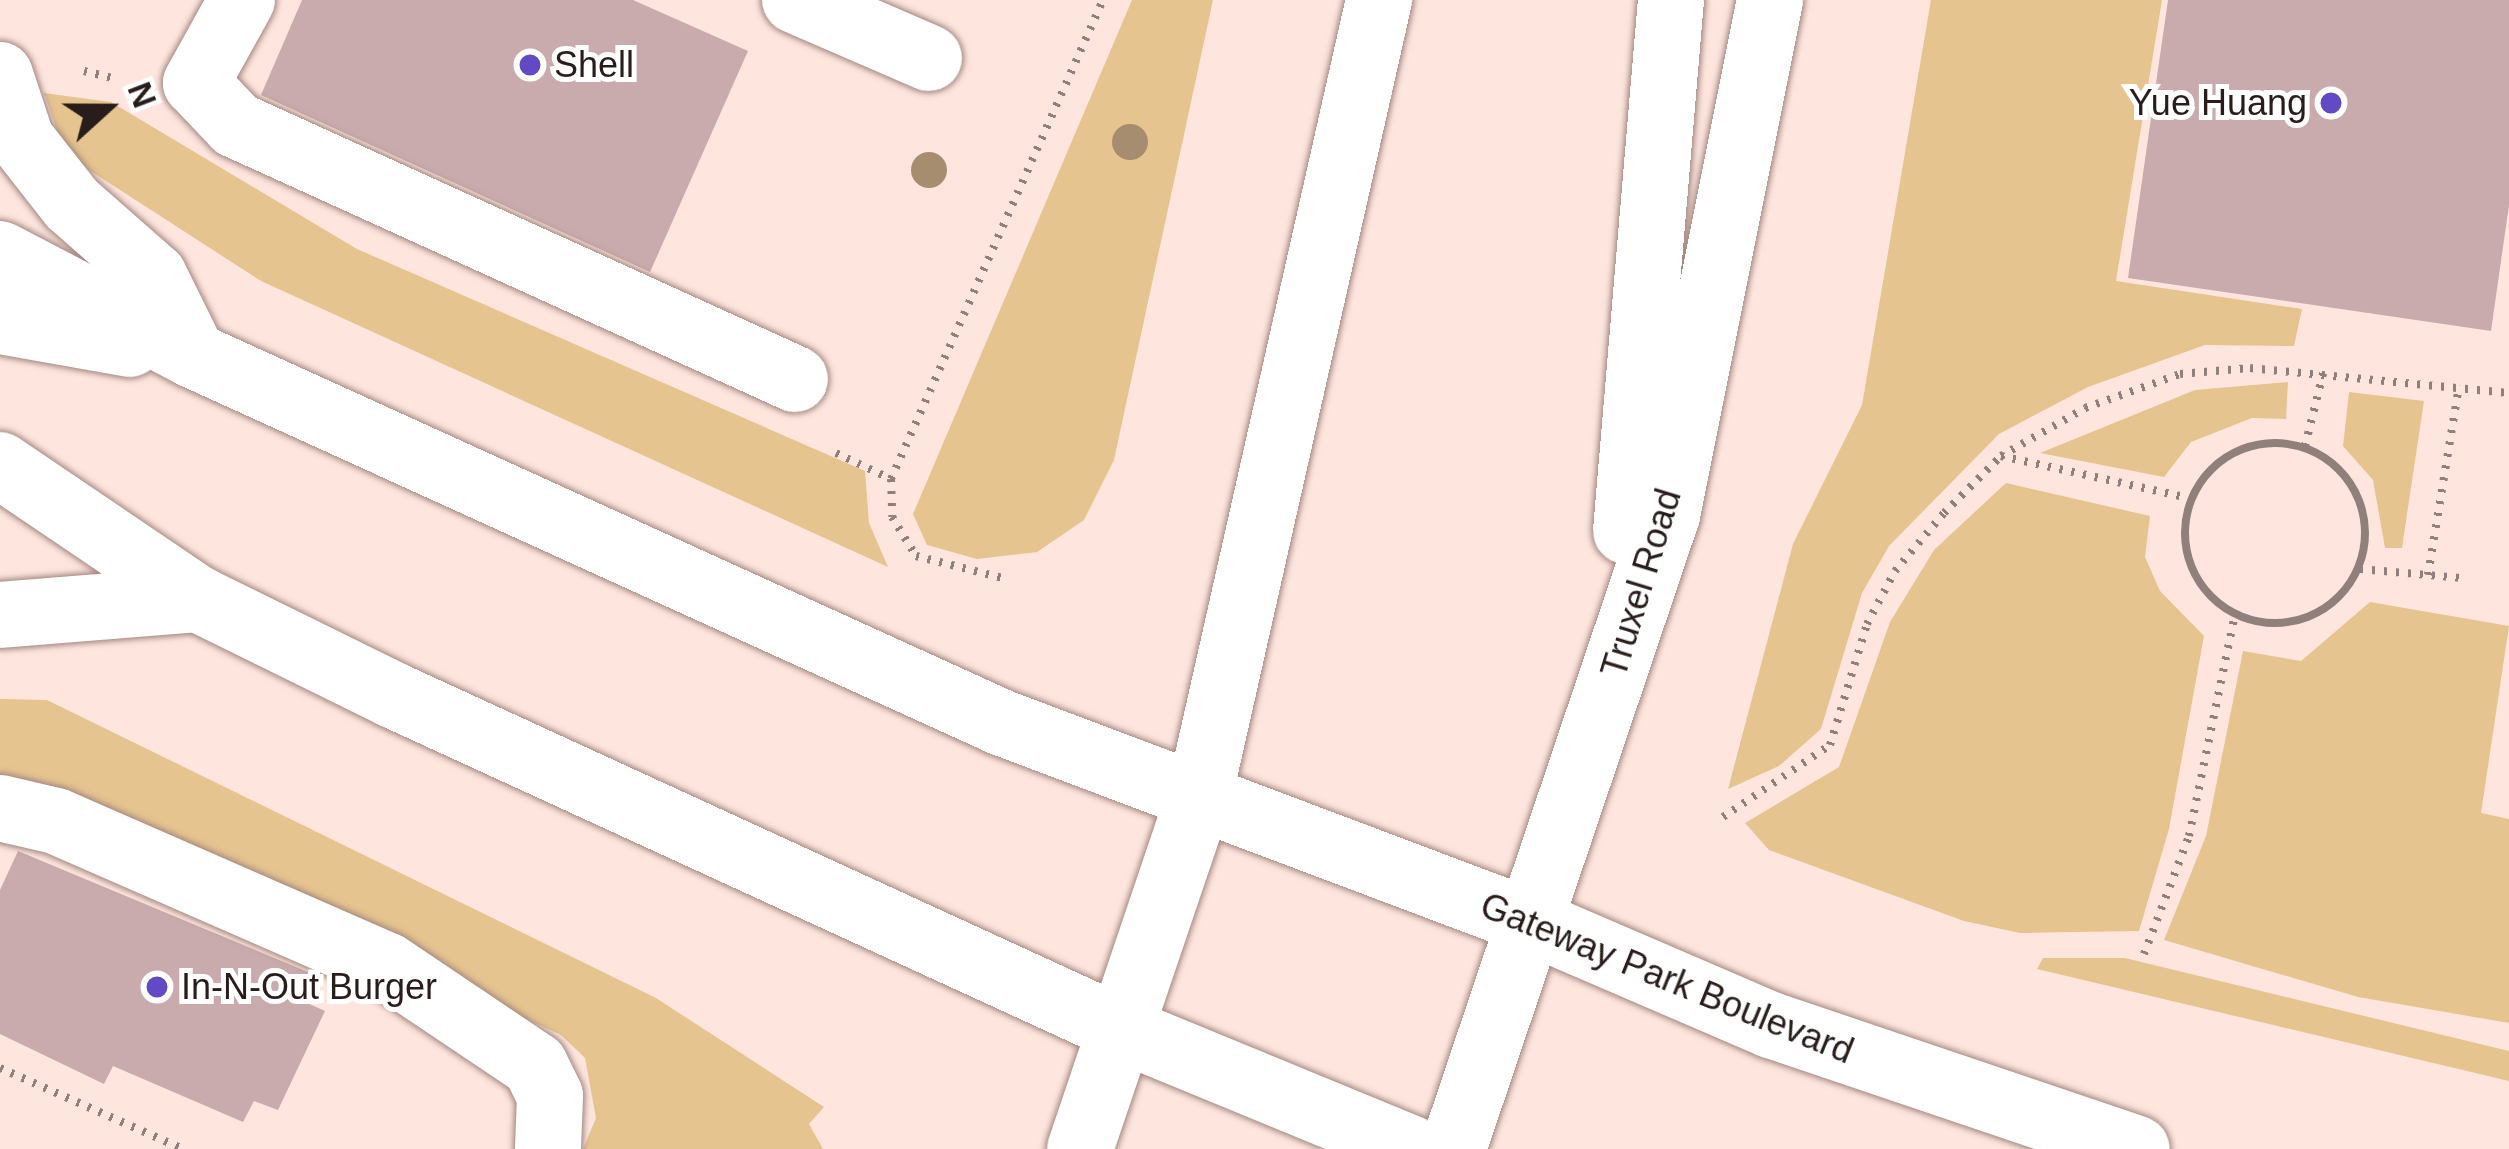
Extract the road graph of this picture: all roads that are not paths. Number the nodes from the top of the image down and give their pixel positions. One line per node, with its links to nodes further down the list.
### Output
1 (242, 0): 11 (main road)
2 (795, 0): 6 (main road)
3 (1378, 0): 16 (main road)
4 (1671, 0): 15 (main road)
5 (1770, 0): 15 (main road, Truxel Road)
6 (929, 58)
7 (0, 75): 10 (main road)
8 (0, 254): 10 (main road)
9 (0, 321): 10 (main road)
10 (193, 355): 16 (main road, Gateway Park Boulevard)
11 (795, 379)
12 (0, 465): 13 (main road)
13 (198, 599): 14 (main road); 19 (main road)
14 (0, 615)
15 (1615, 654): 18 (main road, Truxel Road)
16 (1199, 797): 18 (main road, Gateway Park Boulevard); 19 (main road)
17 (0, 808): 20 (main road)
18 (1536, 924): 23 (main road, Truxel Road); 24 (main road, Gateway Park Boulevard)
19 (1123, 1030): 21 (main road); 22 (main road)
20 (548, 1149)
21 (1080, 1149)
22 (1412, 1149)
23 (1453, 1149)
24 (2138, 1149)

